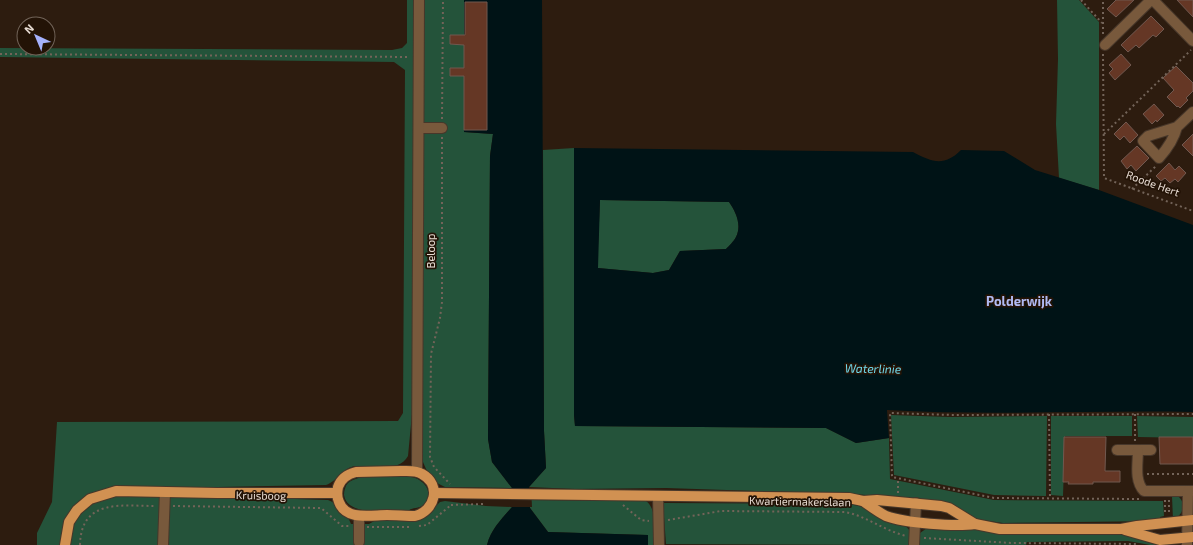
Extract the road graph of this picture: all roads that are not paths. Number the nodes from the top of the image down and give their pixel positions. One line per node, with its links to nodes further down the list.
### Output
1 (419, 0): 7 (street, Beloop)
2 (1152, 0): 3 (street); 4 (street)
3 (1193, 41)
4 (1104, 45)
5 (1193, 112): 6 (street)
6 (1176, 127): 6 (street)
7 (419, 128): 8 (street); 12 (street, Beloop)
8 (442, 128)
9 (1117, 450): 10 (street)
10 (1136, 450): 11 (street); 13 (street)
11 (1151, 450)
12 (416, 471): 15 (main road); 16 (main road)
13 (1190, 491): 22 (street)
14 (165, 492): 15 (main road, Kruisboog); 28 (main road, Kruisboog); 29 (street)
15 (337, 493): 20 (main road)
16 (435, 494): 17 (main road, Kwartiermakerslaan); 20 (main road)
17 (658, 496): 18 (main road, Kwartiermakerslaan); 30 (street)
18 (863, 501): 19 (main road, Kwartiermakerslaan); 21 (main road, Kwartiermakerslaan)
19 (916, 503): 21 (street); 23 (main road, Kwartiermakerslaan)
20 (359, 516): 26 (street)
21 (915, 521): 23 (main road, Kwartiermakerslaan); 27 (street)
22 (1190, 521): 24 (main road, Kwartiermakerslaan); 25 (street, Kwartiermakerslaan)
23 (975, 524): 24 (main road, Kwartiermakerslaan)
24 (1121, 529): 25 (main road, Kwartiermakerslaan)
25 (1189, 540)
26 (359, 542)
27 (914, 542)
28 (65, 545)
29 (163, 545)
30 (659, 545)

